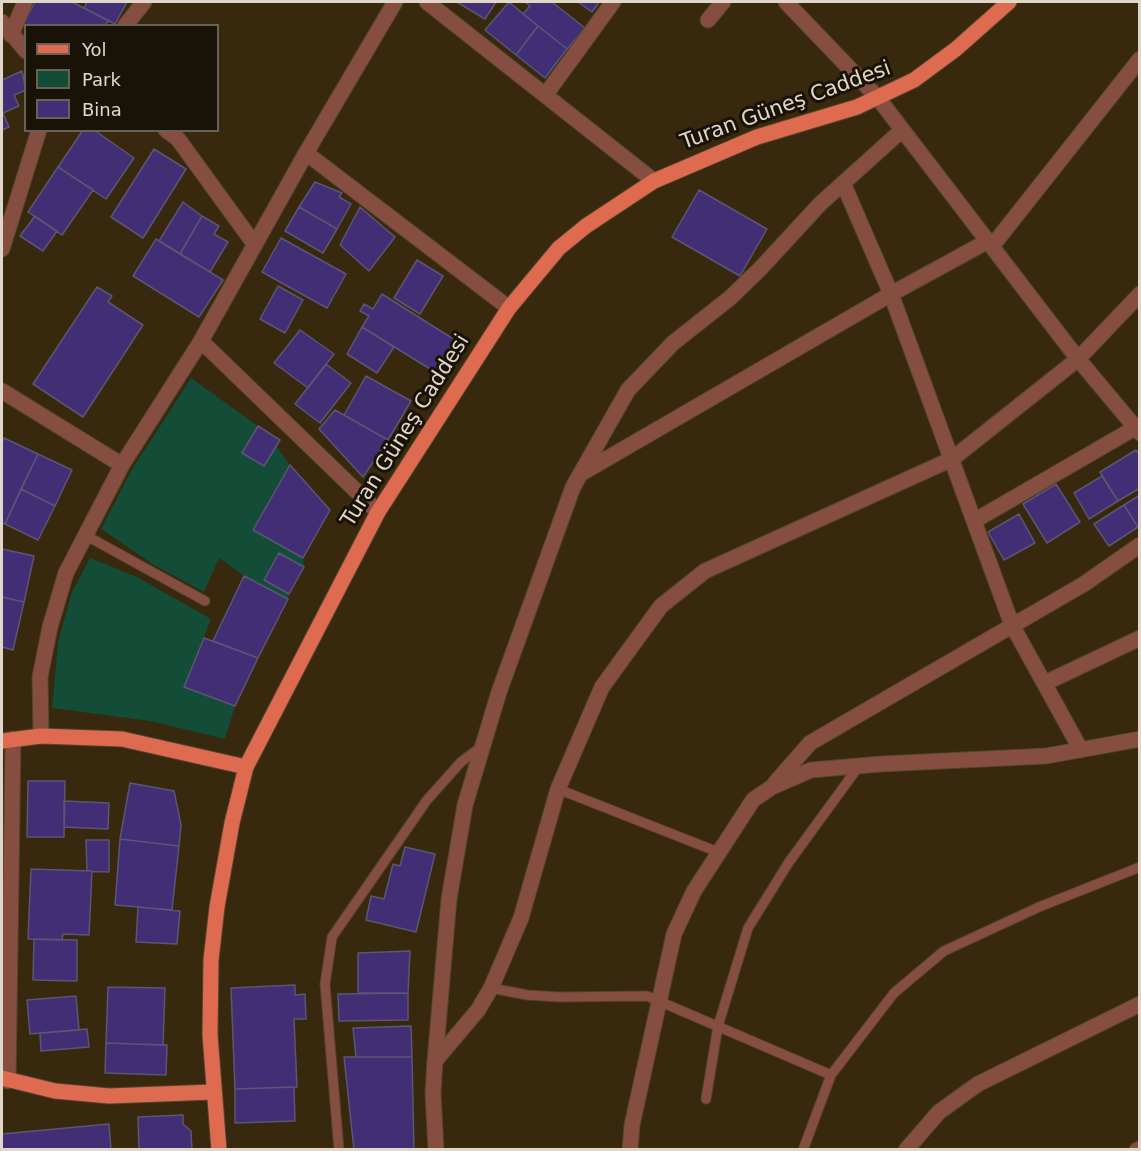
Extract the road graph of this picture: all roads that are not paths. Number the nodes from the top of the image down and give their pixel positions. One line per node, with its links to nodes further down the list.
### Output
1 (25, 2): 12 (street)
2 (144, 2): 11 (street)
3 (395, 2): 20 (street)
4 (613, 2): 15 (street)
5 (723, 2): 9 (street)
6 (786, 2): 16 (street)
7 (1009, 2): 16 (main road, Turan Güneş Caddesi)
8 (432, 3): 15 (street)
9 (708, 20)
10 (2, 22): 12 (street)
11 (127, 24)
12 (11, 35): 13 (street)
13 (24, 49)
14 (1140, 59): 23 (street)
15 (546, 94): 21 (street)
16 (878, 98): 17 (street); 21 (main road, Turan Güneş Caddesi)
17 (901, 131): 22 (street); 23 (street)
18 (38, 132): 25 (street)
19 (169, 132): 24 (street)
20 (306, 153): 24 (street); 28 (street)
21 (654, 181): 28 (main road, Turan Güneş Caddesi)
22 (843, 183): 26 (street); 35 (street)
23 (991, 243): 26 (street); 30 (street)
24 (255, 245): 29 (street)
25 (2, 249)
26 (891, 294): 33 (street); 35 (street)
27 (1140, 294): 30 (street)
28 (509, 308): 36 (main road, Turan Güneş Caddesi)
29 (201, 341): 34 (street); 36 (street)
30 (1078, 359): 32 (street); 33 (street)
31 (2, 391): 34 (street)
32 (1138, 429): 37 (street)
33 (952, 459): 37 (street); 52 (street)
34 (122, 465): 38 (street)
35 (581, 473): 47 (street)
36 (378, 512): 50 (main road, Turan Güneş Caddesi)
37 (974, 521): 41 (street)
38 (85, 535): 40 (lane); 44 (street)
39 (1140, 545): 41 (street)
40 (205, 601)
41 (1012, 625): 43 (street); 51 (street)
42 (1140, 638): 43 (street)
43 (1045, 683): 48 (street)
44 (41, 736): 46 (main road); 50 (main road)
45 (1140, 739): 48 (street)
46 (7, 740): 61 (street)
47 (483, 745): 59 (street); 65 (lane)
48 (1081, 750): 49 (street)
49 (859, 766): 51 (street); 58 (lane)
50 (246, 767): 62 (main road, Turan Güneş Caddesi)
51 (772, 787): 53 (street)
52 (558, 789): 53 (lane); 55 (street)
53 (718, 852): 56 (street)
54 (1140, 867): 60 (lane)
55 (491, 988): 56 (lane); 59 (street)
56 (659, 1000): 58 (lane); 67 (street)
57 (1140, 1004): 69 (street)
58 (717, 1026): 60 (lane); 63 (lane)
59 (435, 1061): 66 (street)
60 (831, 1075): 68 (lane)
61 (5, 1079): 62 (main road)
62 (213, 1092): 64 (main road, Turan Güneş Caddesi)
63 (706, 1099)
64 (219, 1149)
65 (339, 1149)
66 (436, 1149)
67 (630, 1149)
68 (803, 1149)
69 (906, 1149)

